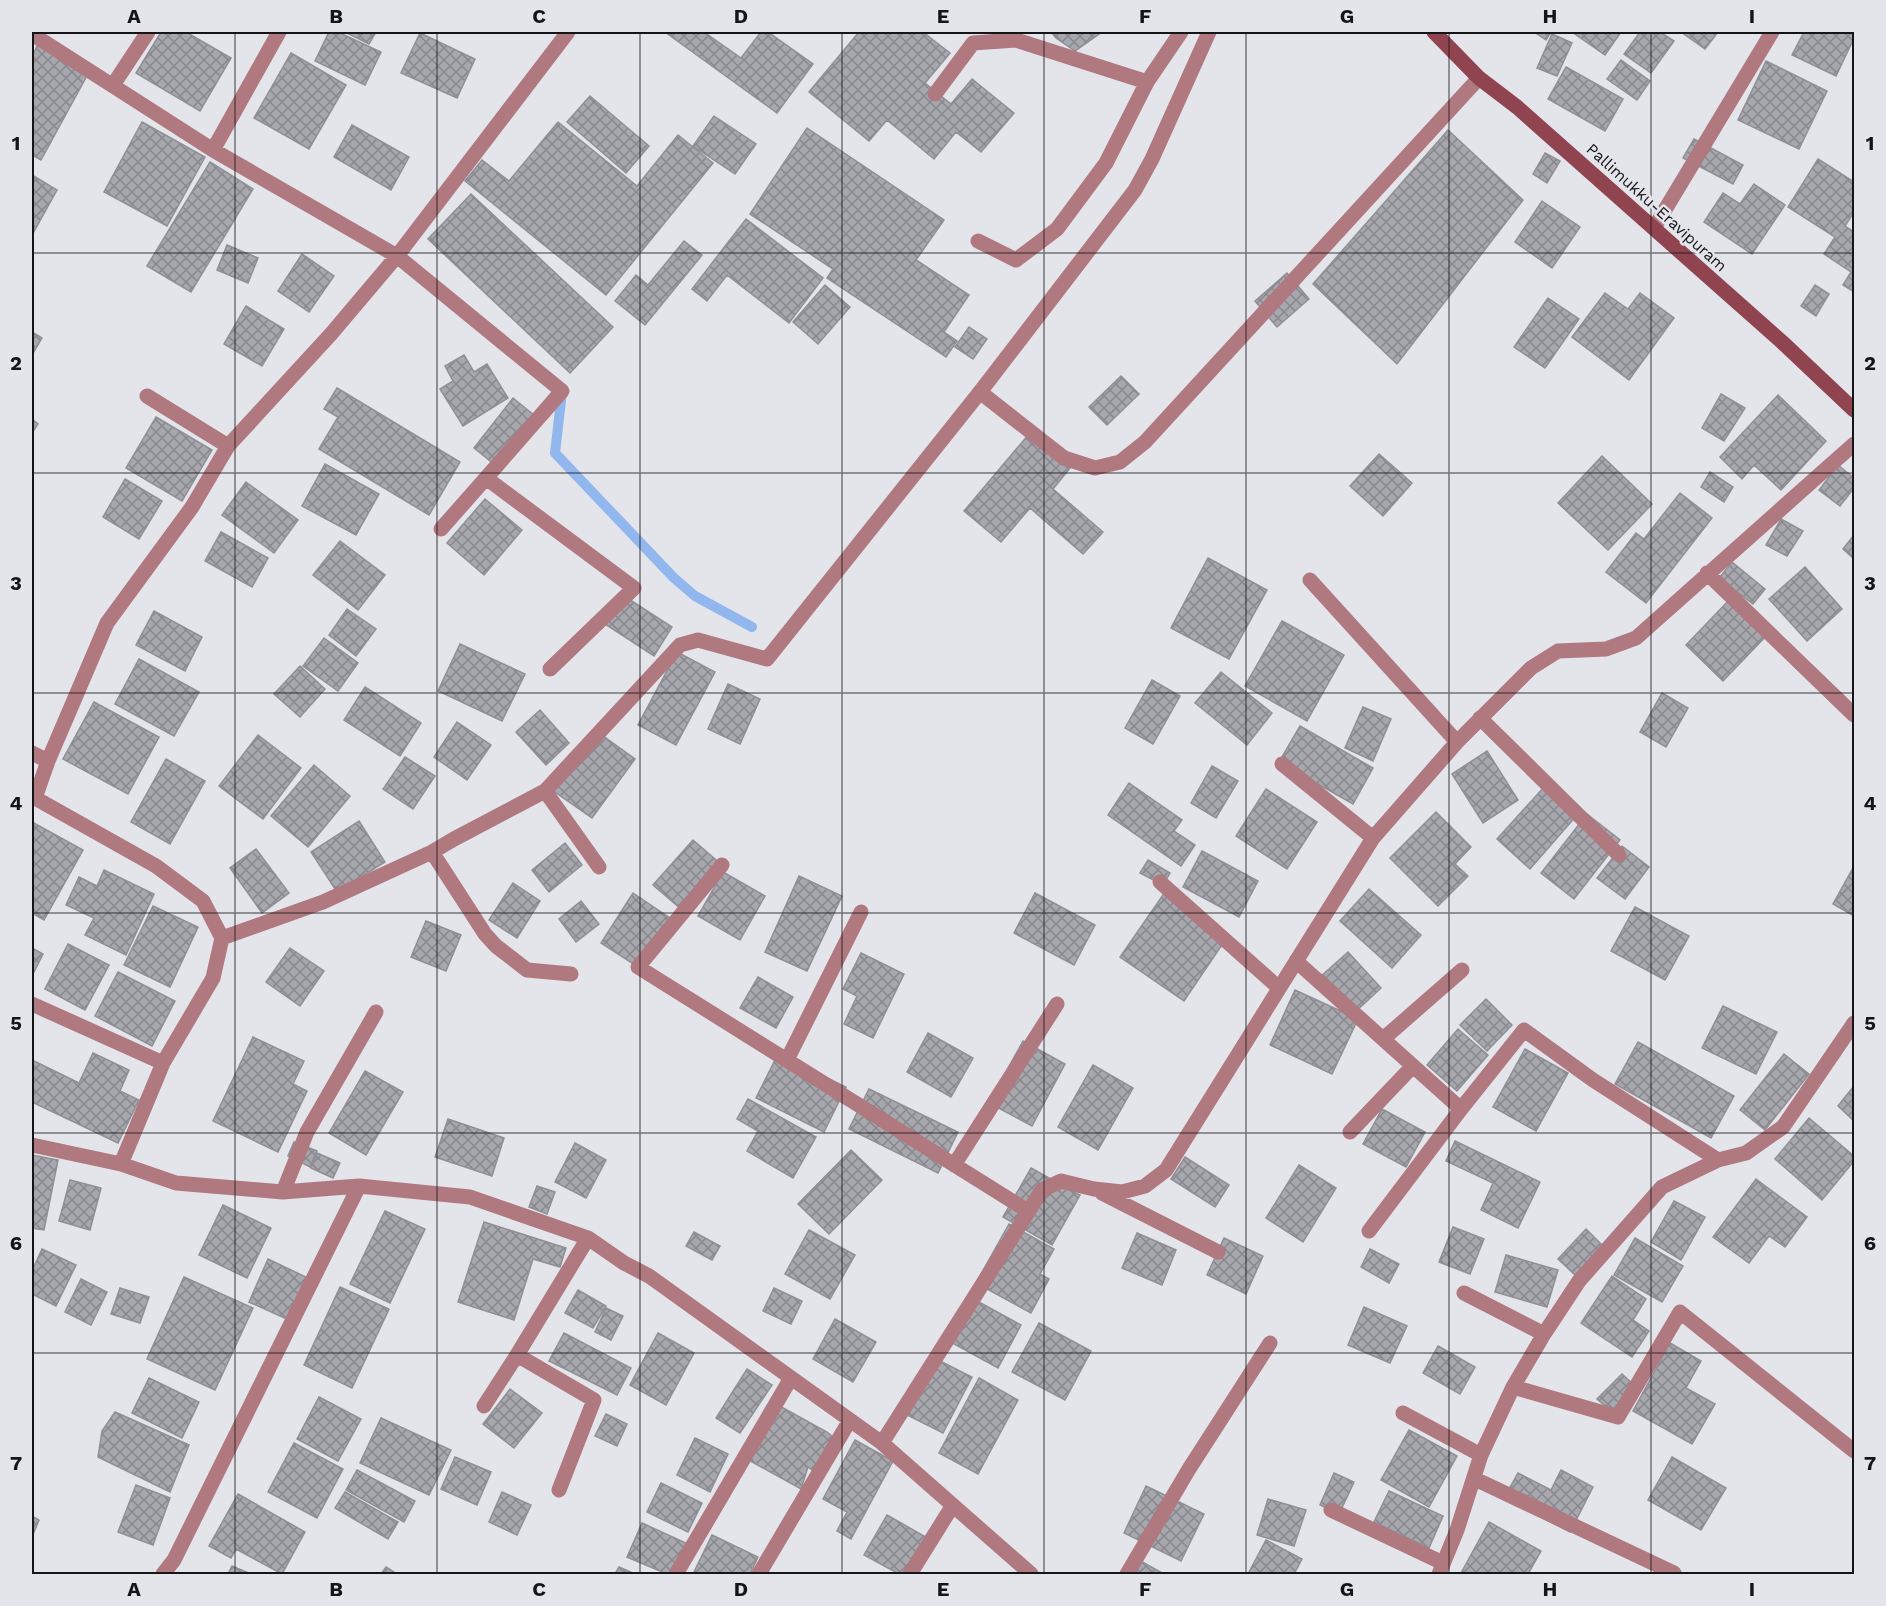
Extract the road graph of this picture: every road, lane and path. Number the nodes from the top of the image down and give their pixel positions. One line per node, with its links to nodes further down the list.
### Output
1 (148, 32): 11 (street)
2 (279, 32): 13 (street)
3 (568, 32): 16 (street)
4 (1181, 32): 10 (street)
5 (1209, 32): 17 (street)
6 (1434, 32): 9 (main road, Pallimukku-Eravipuram)
7 (1772, 32): 14 (street)
8 (32, 34): 11 (street)
9 (1479, 78): 14 (main road, Pallimukku-Eravipuram); 17 (street)
10 (1147, 82): 12 (street); 15 (street)
11 (113, 84): 13 (street)
12 (935, 94)
13 (213, 150): 16 (street)
14 (1654, 228): 19 (main road, Pallimukku-Eravipuram)
15 (978, 241)
16 (397, 256): 21 (street); 22 (street)
17 (980, 392): 33 (street)
18 (147, 396): 21 (street)
19 (1854, 410)
20 (1854, 444): 24 (street)
21 (228, 446): 31 (street)
22 (486, 478): 23 (street); 26 (street)
23 (441, 529)
24 (1707, 573): 27 (street); 28 (street)
25 (1310, 580): 29 (street)
26 (550, 669)
27 (1854, 715)
28 (1480, 718): 29 (street); 37 (street)
29 (1457, 742): 35 (street)
30 (32, 753): 31 (street)
31 (48, 761): 34 (street)
32 (1282, 764): 35 (street)
33 (545, 791): 36 (street); 39 (street)
34 (33, 800): 42 (street)
35 (1373, 838): 43 (street)
36 (432, 852): 42 (street); 45 (street)
37 (1619, 855)
38 (722, 866): 52 (street)
39 (599, 867)
40 (1160, 882): 46 (street)
41 (861, 912): 52 (street)
42 (222, 938): 53 (street)
43 (1296, 961): 46 (street); 51 (street)
44 (1462, 970): 51 (street)
45 (571, 974)
46 (1279, 988): 62 (street)
47 (32, 1004): 53 (street)
48 (1057, 1004): 60 (street)
49 (376, 1012): 63 (street)
50 (1854, 1025): 58 (street)
51 (1383, 1039): 54 (street)
52 (787, 1060): 60 (street)
53 (163, 1063): 59 (street)
54 (1412, 1067): 55 (street); 56 (street)
55 (1461, 1109): 58 (street); 65 (street)
56 (1350, 1132)
57 (32, 1144): 59 (street)
58 (1718, 1160): 69 (street)
59 (121, 1164): 63 (street)
60 (954, 1164): 64 (street)
61 (359, 1186): 63 (street); 66 (street); 86 (street)
62 (1094, 1189): 64 (street); 67 (street)
63 (283, 1192)
64 (1028, 1211): 77 (street)
65 (1369, 1231)
66 (588, 1238): 71 (street); 72 (street)
67 (1218, 1252)
68 (1464, 1293): 69 (street)
69 (1544, 1334): 73 (street)
70 (1270, 1343): 91 (street)
71 (517, 1355): 74 (street); 81 (street)
72 (791, 1378): 76 (street); 87 (street)
73 (1513, 1387): 78 (street); 79 (street)
74 (484, 1406)
75 (1403, 1413): 79 (street)
76 (850, 1420): 77 (street); 88 (street)
77 (882, 1443): 82 (street)
78 (1854, 1451)
79 (1481, 1455): 80 (street)
80 (1475, 1479): 84 (street); 85 (street)
81 (559, 1490)
82 (952, 1505): 89 (street); 90 (street)
83 (1331, 1510): 84 (street)
84 (1441, 1569)
85 (1674, 1573)
86 (163, 1575)
87 (676, 1575)
88 (759, 1575)
89 (910, 1575)
90 (1030, 1575)
91 (1127, 1575)

